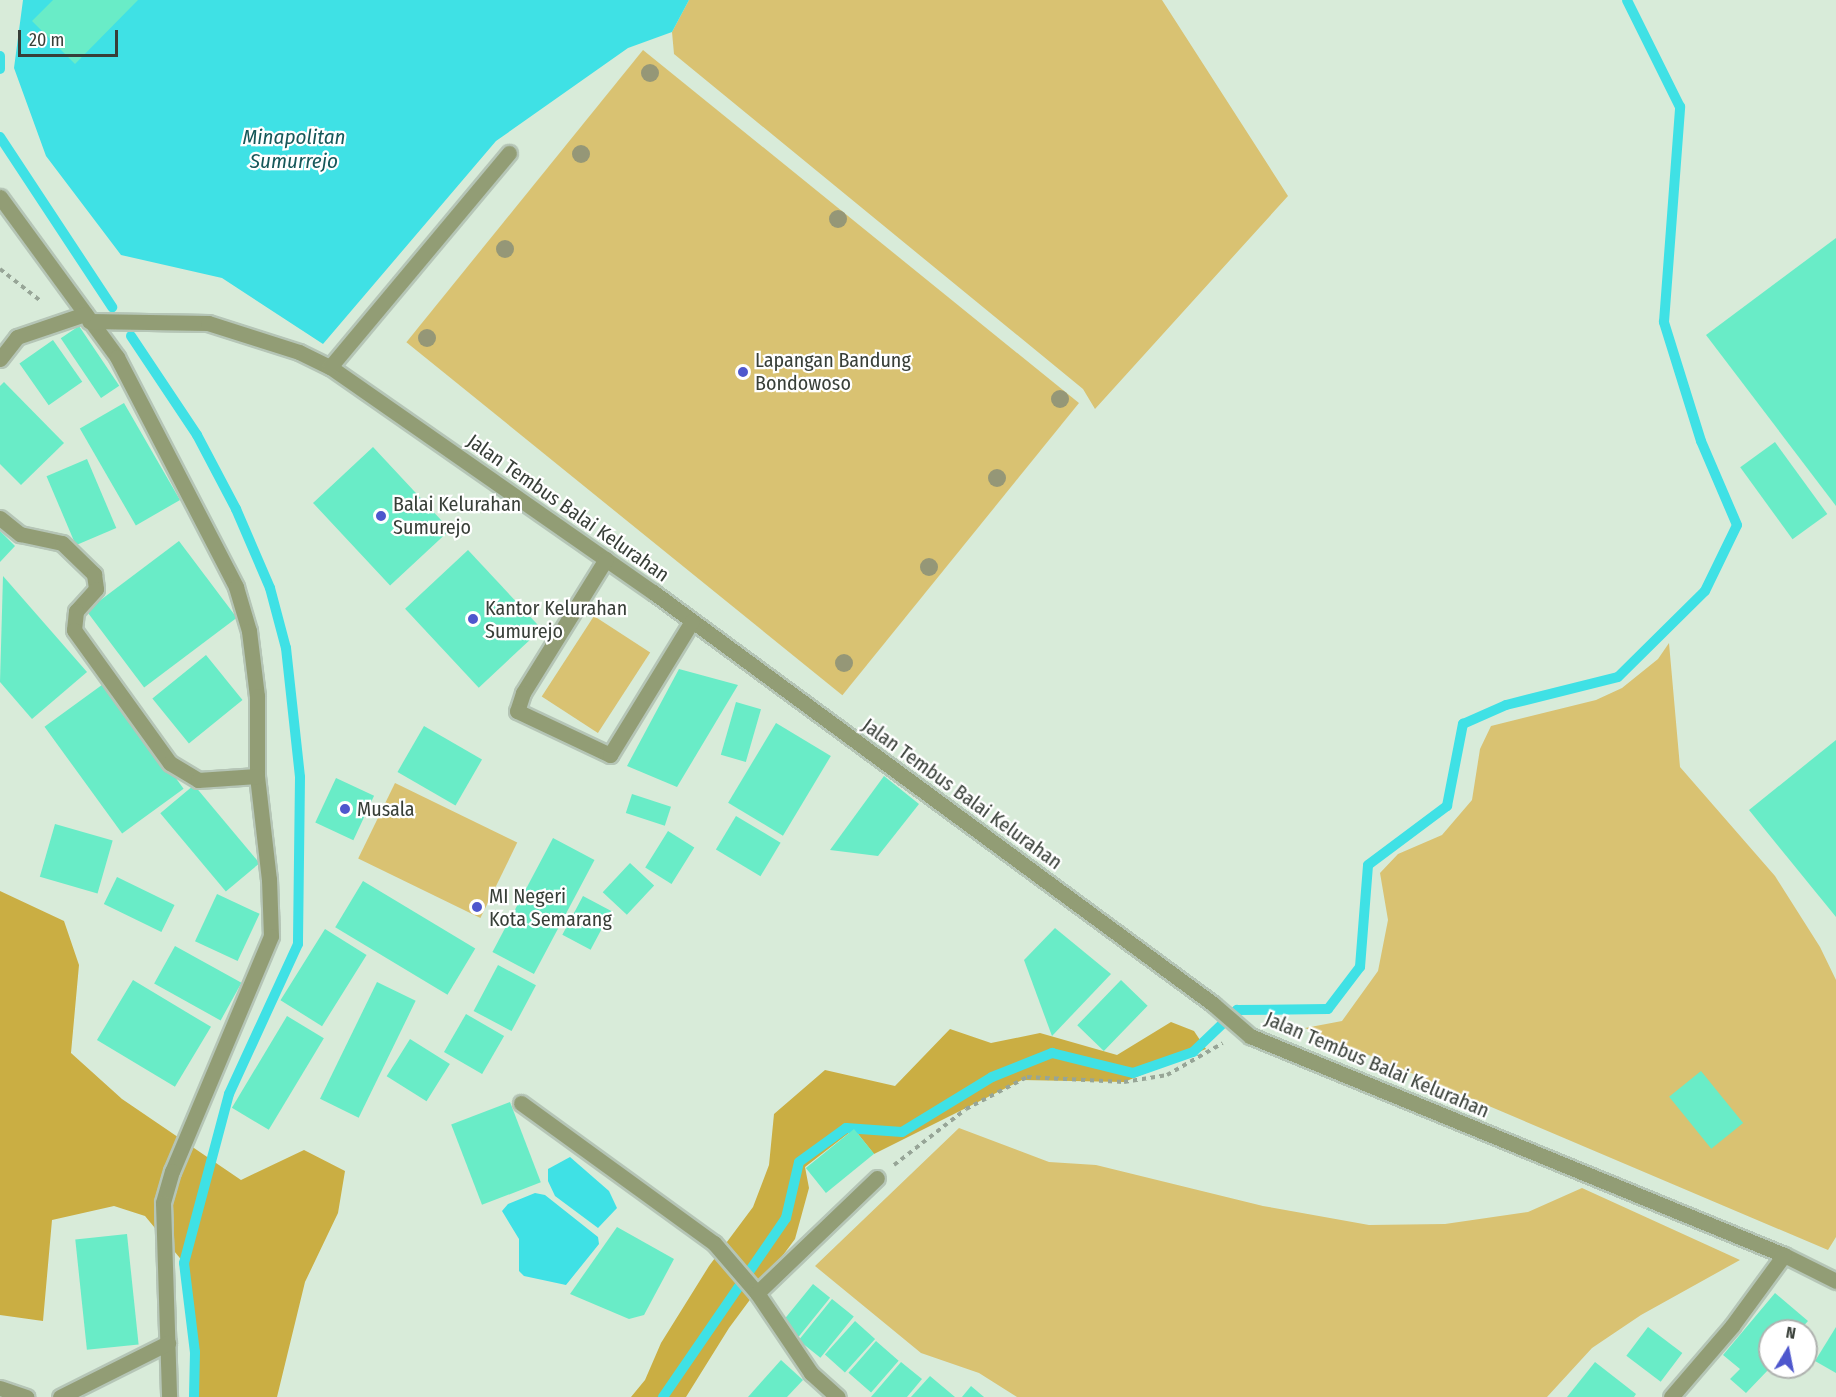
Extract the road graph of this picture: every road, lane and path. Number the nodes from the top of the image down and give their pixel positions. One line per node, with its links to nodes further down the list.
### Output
1 (509, 153): 5 (street)
2 (0, 196): 3 (street)
3 (87, 318): 4 (street, Jalan Tembus Balai Kelurahan); 5 (street, Jalan Tembus Balai Kelurahan); 9 (street)
4 (0, 359)
5 (330, 367): 7 (street, Jalan Tembus Balai Kelurahan)
6 (0, 518): 9 (street)
7 (606, 558): 8 (street, Jalan Tembus Balai Kelurahan); 8 (street)
8 (692, 621): 10 (street, Jalan Tembus Balai Kelurahan)
9 (257, 776): 16 (street)
10 (1250, 1036): 12 (path); 13 (street, Jalan Tembus Balai Kelurahan)
11 (521, 1103): 15 (street)
12 (877, 1178): 15 (street)
13 (1784, 1255): 14 (street, Jalan Tembus Balai Kelurahan); 22 (street)
14 (1836, 1281)
15 (757, 1293): 21 (street)
16 (168, 1343): 19 (street); 20 (street)
17 (0, 1388): 18 (street)
18 (26, 1397)
19 (60, 1397)
20 (169, 1397)
21 (838, 1397)
22 (1671, 1397)

